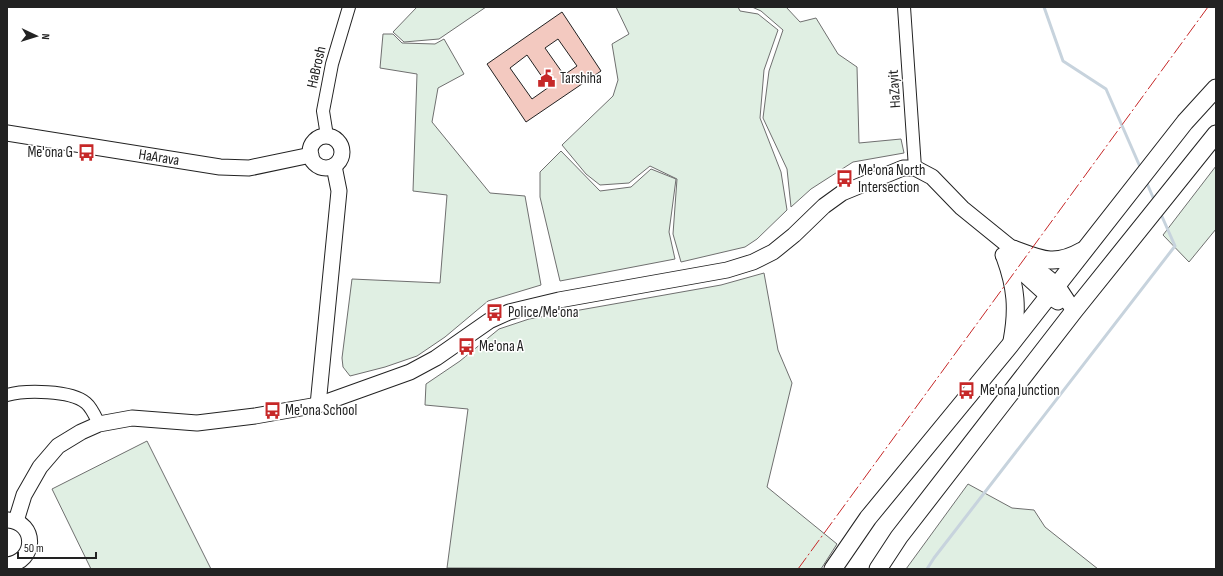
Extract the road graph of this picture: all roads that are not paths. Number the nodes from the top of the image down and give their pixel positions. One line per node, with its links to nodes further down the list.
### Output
1 (349, 7): 6 (street, HaBrosh)
2 (904, 7): 9 (street, HaZayit)
3 (1216, 88): 10 (highway)
4 (7, 133): 7 (main road, HaArava)
5 (1216, 134): 13 (highway)
6 (327, 136): 7 (main road); 8 (main road)
7 (311, 155): 8 (main road)
8 (334, 166): 16 (main road)
9 (916, 168): 11 (main road); 16 (main road)
10 (1087, 248): 11 (highway); 12 (highway)
11 (1009, 253): 12 (main road); 14 (highway)
12 (1052, 290): 13 (main road); 14 (highway)
13 (1074, 311): 22 (highway)
14 (1011, 344): 21 (highway)
15 (7, 395): 17 (street)
16 (318, 406): 17 (main road)
17 (100, 424): 18 (main road)
18 (12, 520): 19 (main road)
19 (26, 564): 20 (main road)
20 (7, 565)
21 (833, 569)
22 (878, 569)

